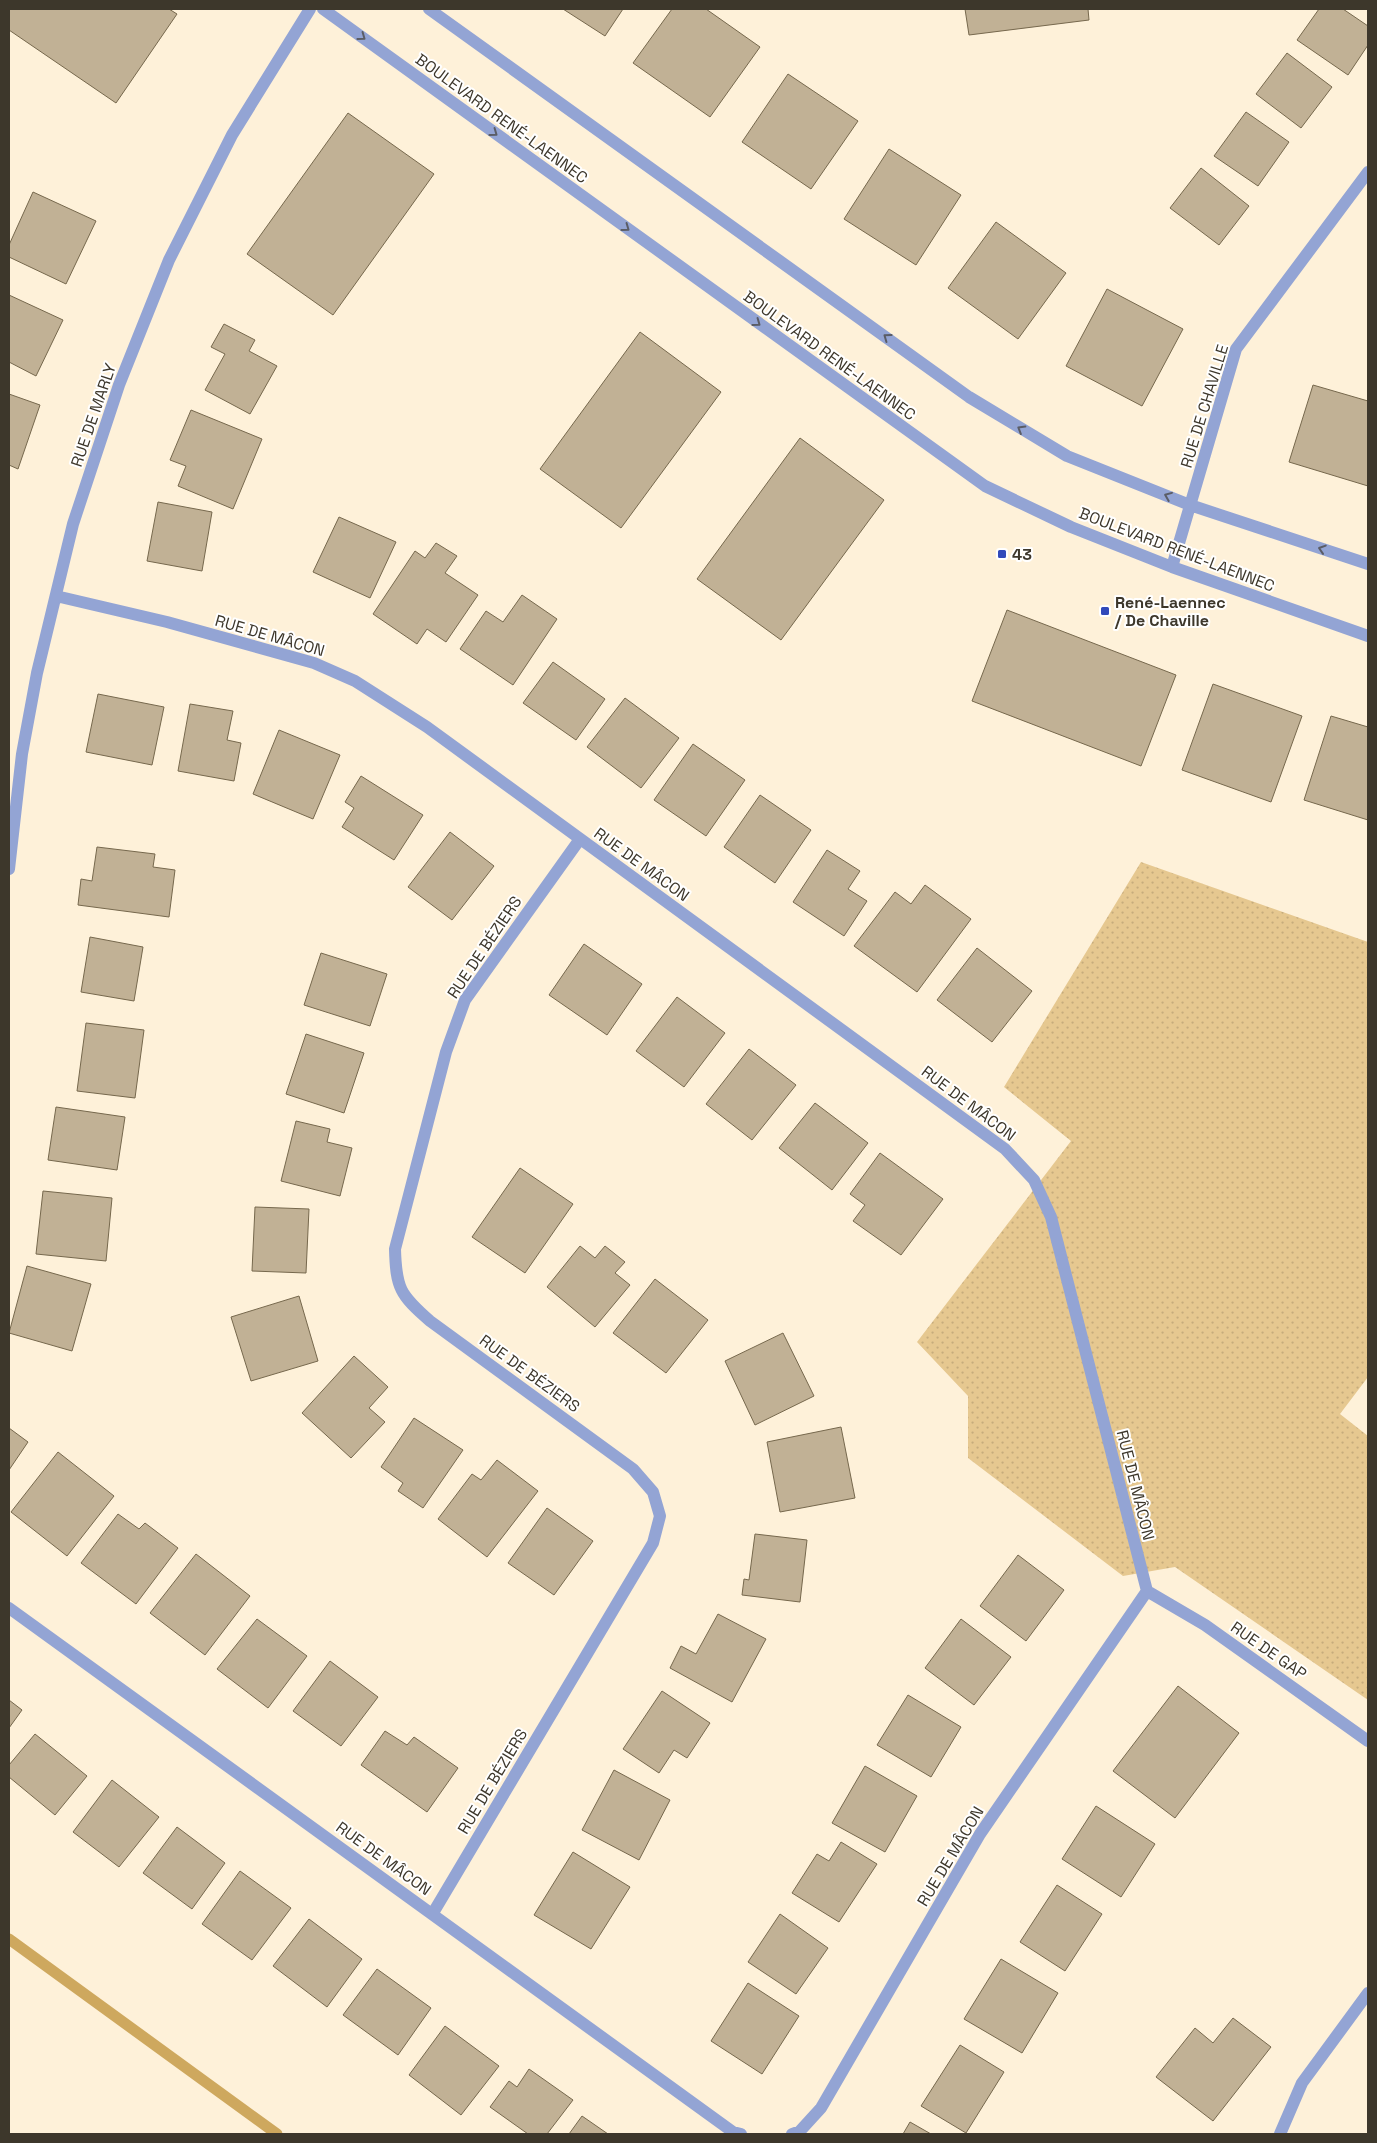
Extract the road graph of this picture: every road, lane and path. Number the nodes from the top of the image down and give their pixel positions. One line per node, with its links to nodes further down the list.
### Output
1 (310, 9): 8 (street, RUE DE MARLY)
2 (323, 9): 7 (street, BOULEVARD RENÉ-LAENNEC, one-way to 7)
3 (429, 9): 5 (street, one-way to 3)
4 (1368, 172): 5 (street, RUE DE CHAVILLE)
5 (1190, 505): 6 (street, one-way to 5); 7 (street, RUE DE CHAVILLE)
6 (1368, 564)
7 (1172, 567): 9 (street, BOULEVARD RENÉ-LAENNEC)
8 (56, 596): 10 (street, RUE DE MÂCON); 11 (street, RUE DE MARLY)
9 (1368, 636)
10 (580, 839): 12 (street, RUE DE MÂCON); 15 (street, RUE DE BÉZIERS)
11 (9, 869)
12 (1147, 1591): 14 (street, RUE DE GAP); 18 (street, RUE DE MÂCON)
13 (9, 1608): 15 (street, RUE DE MÂCON)
14 (1368, 1741)
15 (433, 1913): 17 (street, RUE DE MÂCON)
16 (1368, 1993): 19 (street)
17 (741, 2134)
18 (792, 2134)
19 (1280, 2134)

